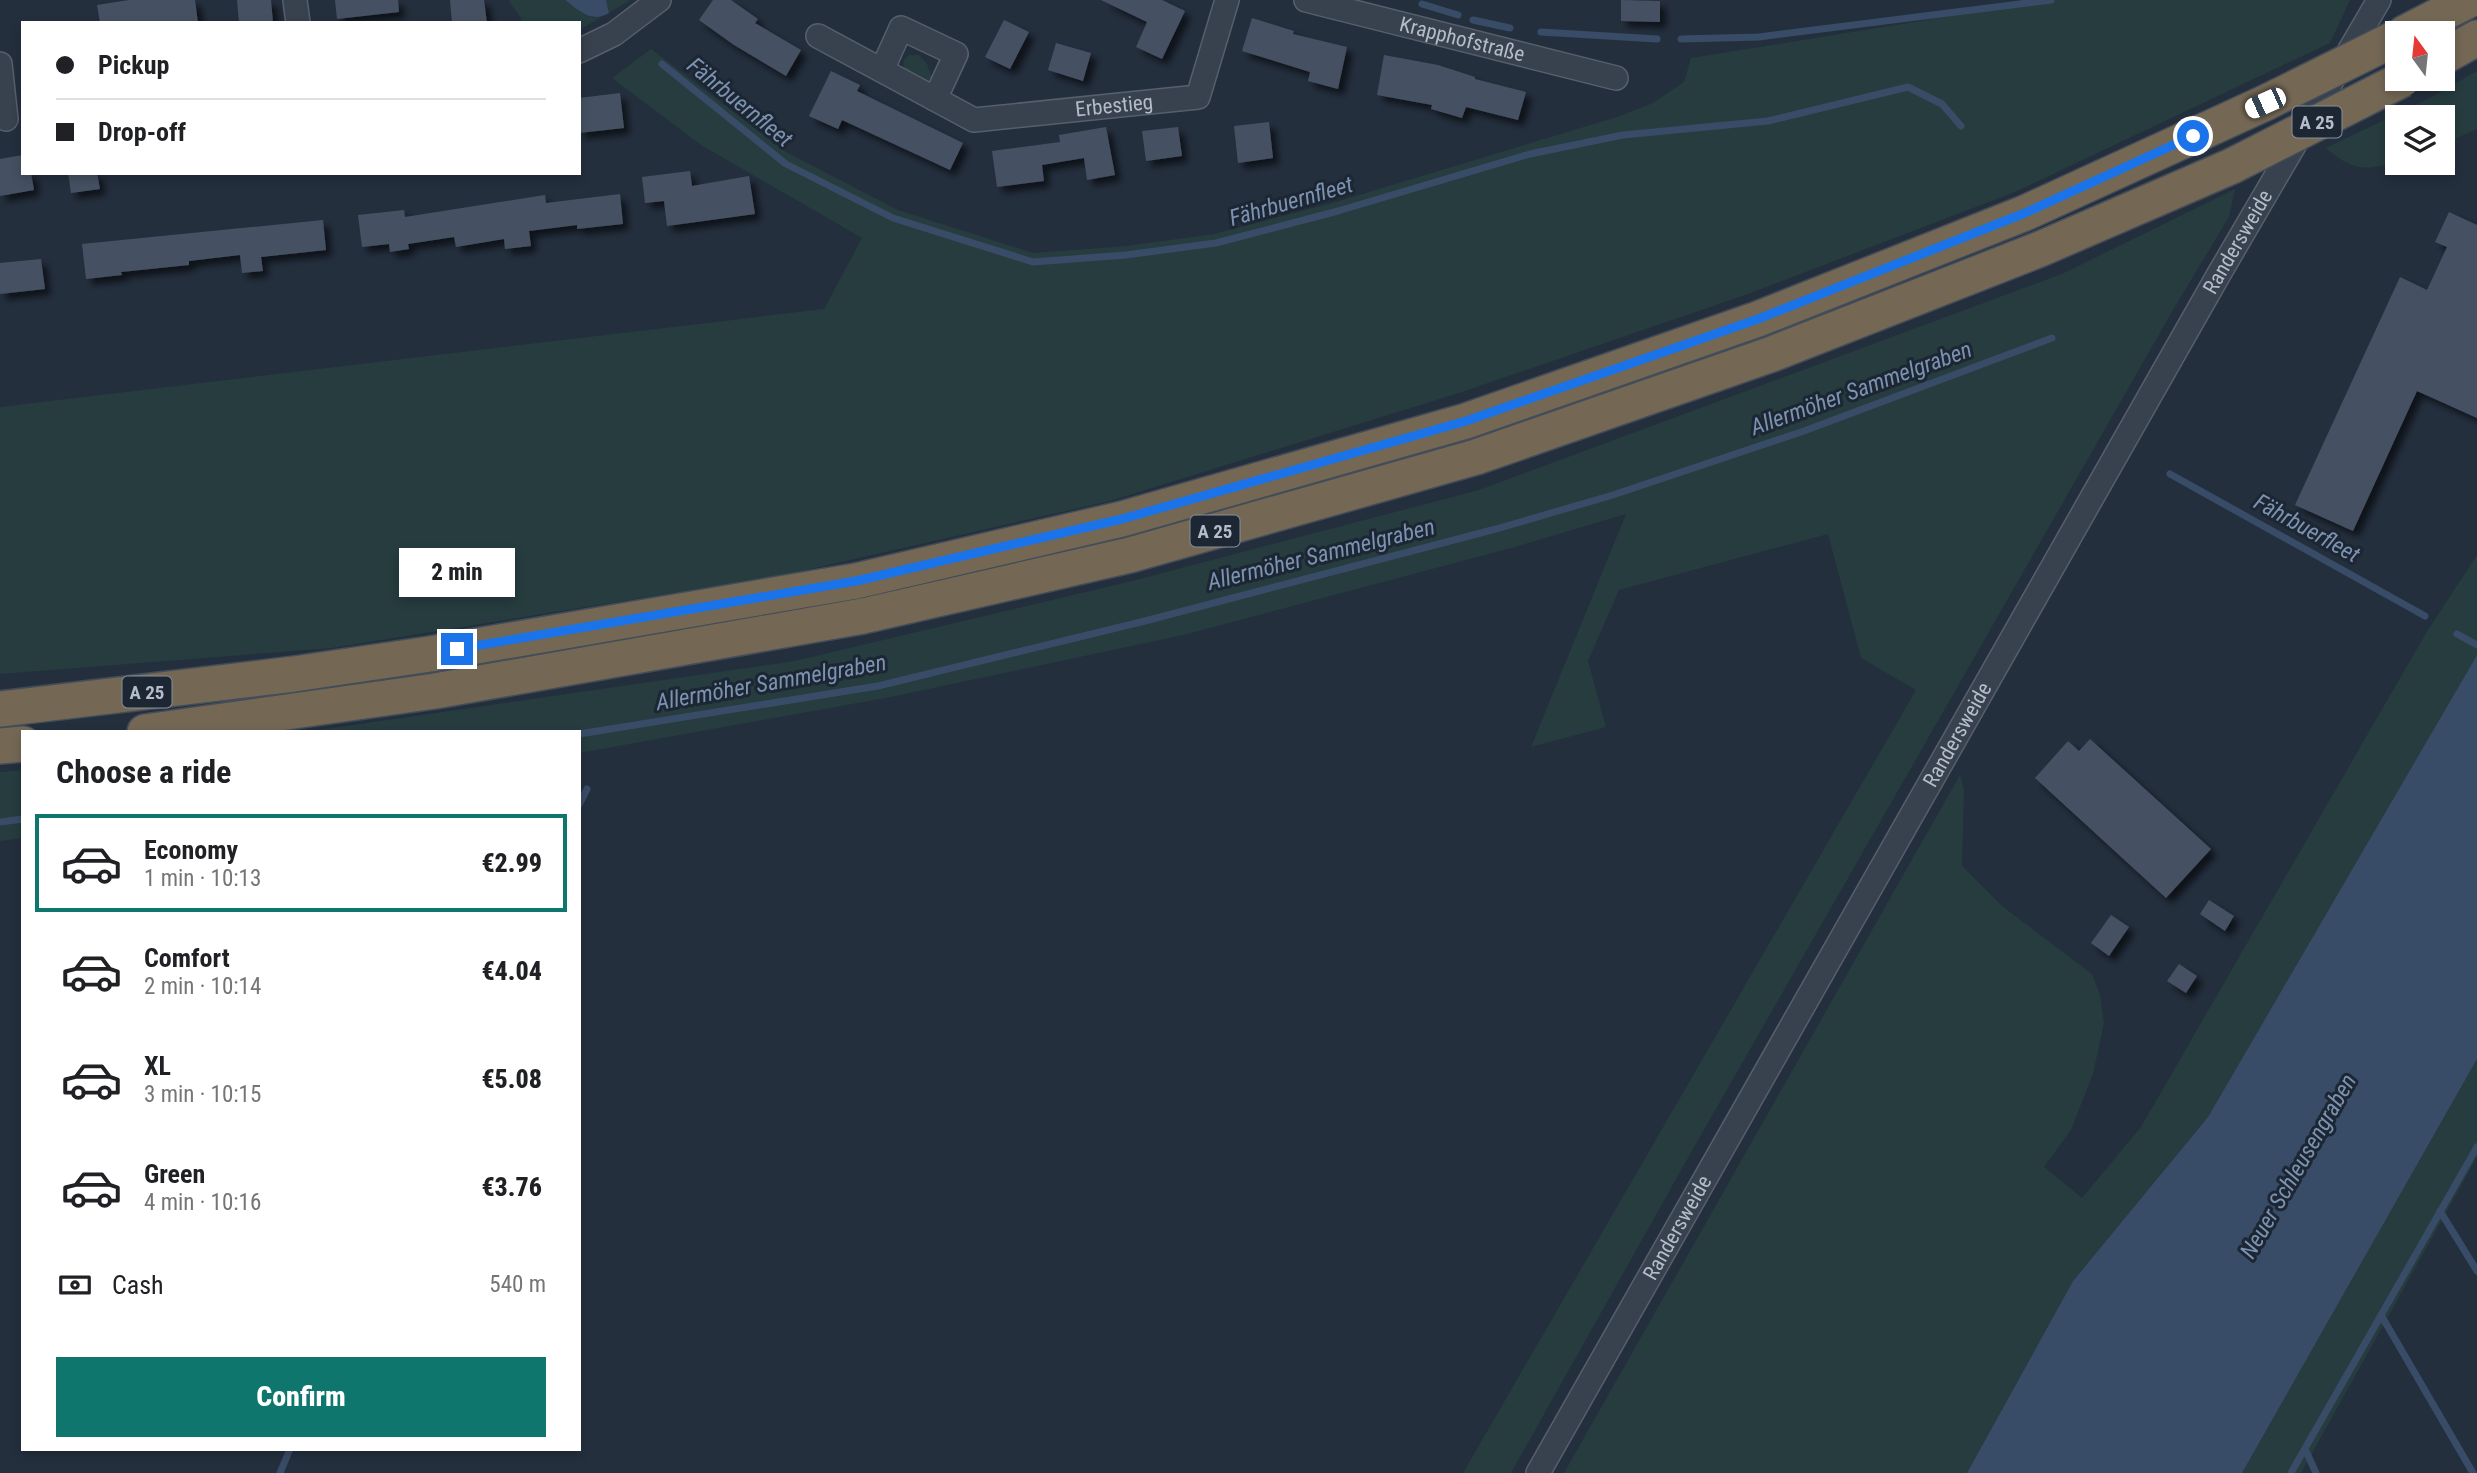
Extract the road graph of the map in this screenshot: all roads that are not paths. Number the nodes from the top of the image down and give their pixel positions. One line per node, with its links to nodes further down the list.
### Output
1 (295, 0): 7 (street)
2 (659, 0): 12 (street)
3 (1227, 0): 18 (street, Erbestieg)
4 (1306, 0): 16 (street, Krapphofstraße)
5 (2379, 0): 24 (street, Randersweide)
6 (2469, 0): 8 (highway)
7 (298, 21)
8 (2429, 21)
9 (818, 36): 15 (street, Erbestieg)
10 (2477, 38): 13 (highway)
11 (2385, 43): 20 (highway, A 25, bridge)
12 (581, 50)
13 (2455, 50)
14 (0, 64): 19 (street)
15 (882, 70): 18 (street, Erbestieg); 18 (street)
16 (1616, 78)
17 (2385, 88): 21 (highway, A 25, bridge)
18 (935, 99)
19 (10, 119)
20 (0, 709)
21 (159, 730)
22 (21, 744): 23 (highway)
23 (0, 746)
24 (1538, 1473)

